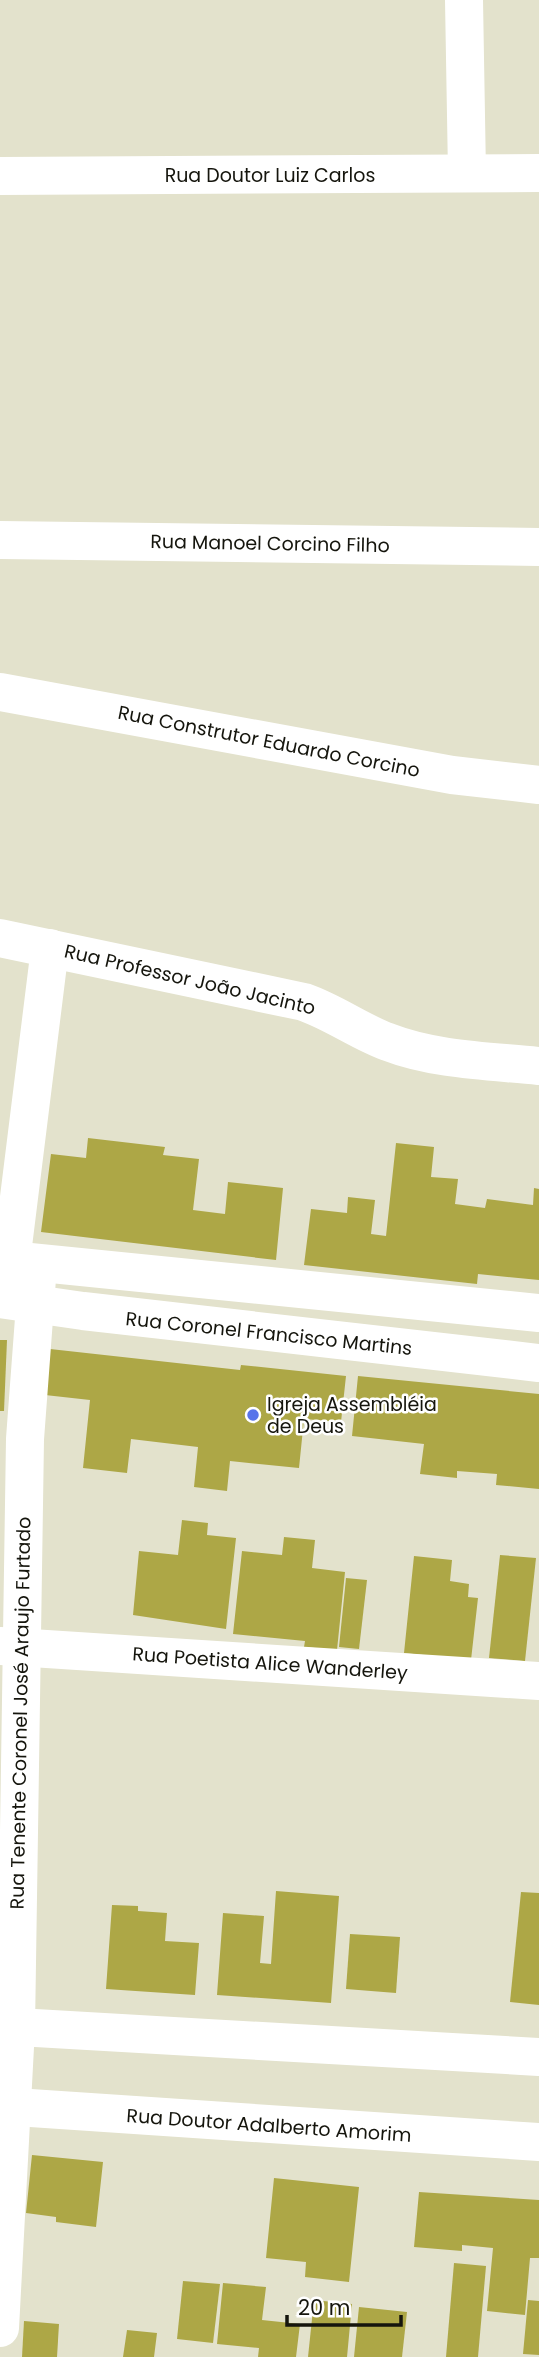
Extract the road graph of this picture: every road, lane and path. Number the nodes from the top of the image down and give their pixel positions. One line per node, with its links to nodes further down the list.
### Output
1 (464, 0): 2 (street)
2 (467, 173): 3 (street, Rua Doutor Luiz Carlos); 4 (street, Rua Doutor Luiz Carlos)
3 (539, 173)
4 (0, 176)
5 (0, 540): 6 (street, Rua Manoel Corcino Filho)
6 (539, 547)
7 (0, 692): 8 (street, Rua Construtor Eduardo Corcino)
8 (539, 785)
9 (0, 938): 10 (street, Rua Professor João Jacinto)
10 (50, 948): 11 (street, Rua Professor João Jacinto); 12 (street, Rua Tenente Coronel José Araujo Furtado)
11 (539, 1066)
12 (17, 1262): 13 (street, Rua Tenente Coronel José Araujo Furtado); 14 (street)
13 (14, 1301): 15 (street, Rua Coronel Francisco Martins); 16 (street, Rua Tenente Coronel José Araujo Furtado)
14 (539, 1313)
15 (539, 1363)
16 (11, 1647): 17 (street, Rua Poetista Alice Wanderley); 18 (street, Rua Tenente Coronel José Araujo Furtado)
17 (539, 1681)
18 (8, 2027): 19 (street); 20 (street, Rua Tenente Coronel José Araujo Furtado)
19 (539, 2057)
20 (6, 2107): 21 (street, Rua Doutor Adalberto Amorim); 22 (street, Rua Tenente Coronel José Araujo Furtado)
21 (539, 2143)
22 (0, 2328)

